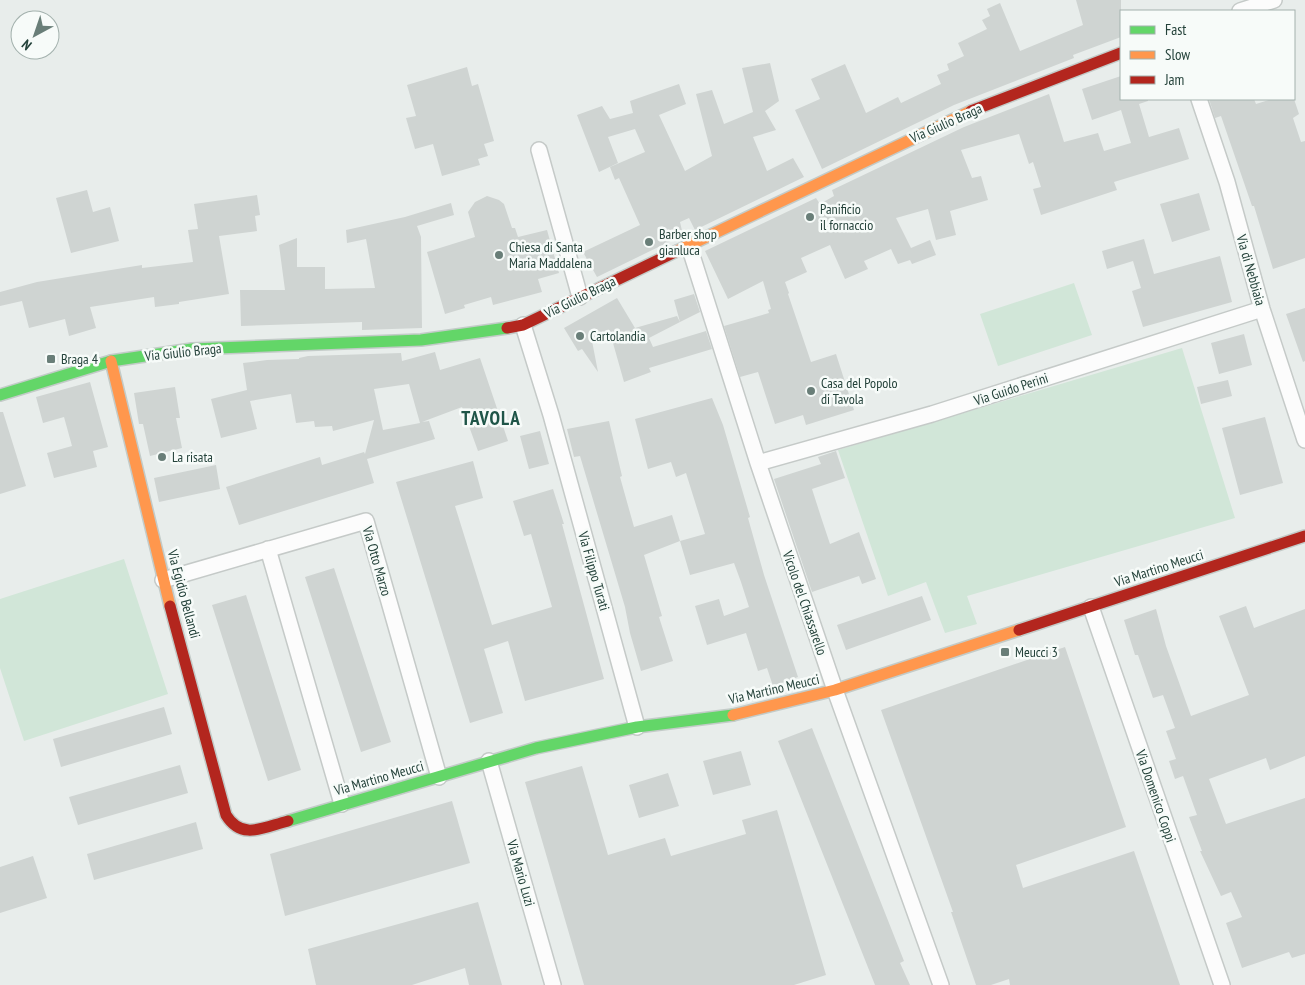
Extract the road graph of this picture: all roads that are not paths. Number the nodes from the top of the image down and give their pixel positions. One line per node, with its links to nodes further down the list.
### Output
1 (1274, 0): 2 (street)
2 (1243, 10)
3 (1120, 53): 6 (street, Via Giulio Braga)
4 (1199, 100): 8 (street, Via di Nebbiaia)
5 (539, 150): 7 (street)
6 (689, 246): 7 (street, Via Giulio Braga); 13 (street, Vicolo del Chiassarello)
7 (580, 297): 9 (street, Via Giulio Braga)
8 (1262, 308): 12 (street, Via di Nebbiaia); 13 (street, Via Guido Perini)
9 (523, 325): 10 (street, Via Giulio Braga); 19 (street, Via Filippo Turati)
10 (111, 361): 11 (street, Via Giulio Braga); 16 (street, Via Egidio Bellandi)
11 (0, 395)
12 (1305, 440)
13 (758, 463): 18 (street, Vicolo del Chiassarello)
14 (1305, 536): 17 (street, Via Martino Meucci)
15 (268, 549): 16 (street, Via Otto Marzo); 21 (street, Via Otto Marzo); 22 (street)
16 (163, 580): 23 (street, Via Egidio Bellandi)
17 (1091, 606): 18 (street, Via Martino Meucci); 26 (street, Via Domenico Coppi)
18 (835, 690): 19 (street, Via Martino Meucci); 25 (street, Vicolo del Chiassarello)
19 (637, 727): 20 (street, Via Martino Meucci)
20 (489, 761): 21 (street, Via Martino Meucci); 24 (street, Via Mario Luzi)
21 (439, 777): 22 (street, Via Martino Meucci)
22 (342, 804): 23 (street, Via Martino Meucci)
23 (239, 830)
24 (553, 985)
25 (941, 985)
26 (1222, 985)

